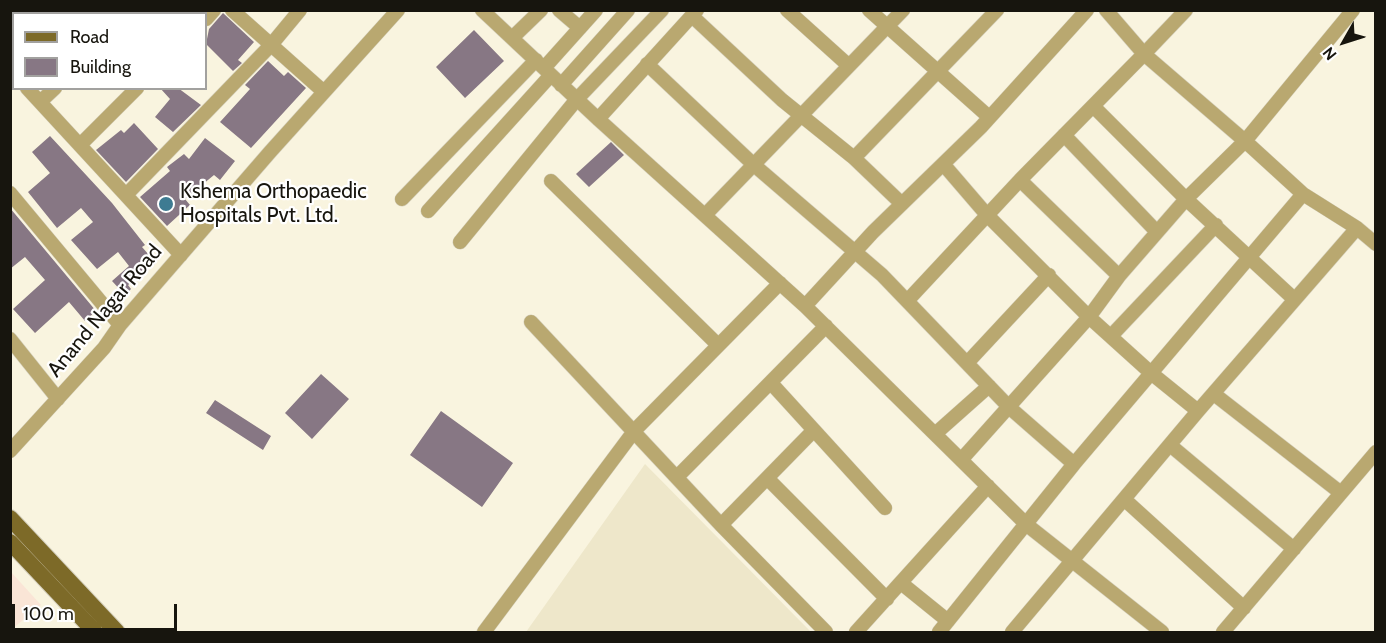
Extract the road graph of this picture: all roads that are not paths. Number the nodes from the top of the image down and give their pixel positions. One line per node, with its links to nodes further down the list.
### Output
1 (232, 10): 22 (street)
2 (300, 10): 22 (street)
3 (398, 10): 31 (street, Anand Nagar Road)
4 (483, 10): 21 (street)
5 (541, 10): 21 (street)
6 (559, 10): 20 (street)
7 (596, 10): 20 (street)
8 (628, 10): 27 (street)
9 (662, 10): 32 (street)
10 (787, 10): 25 (street)
11 (869, 10): 19 (street)
12 (903, 10): 19 (street)
13 (997, 10): 26 (street)
14 (1087, 10): 36 (street)
15 (1106, 10): 23 (street)
16 (1186, 10): 23 (street)
17 (1353, 10): 39 (street)
18 (694, 13): 24 (street); 35 (street)
19 (888, 27): 25 (street); 26 (street)
20 (580, 28): 27 (street)
21 (512, 38): 27 (street)
22 (271, 45): 31 (street); 48 (street)
23 (1144, 54): 34 (street); 39 (street)
24 (647, 64): 37 (street); 42 (street)
25 (848, 64): 35 (street)
26 (938, 69): 36 (street); 41 (street)
27 (548, 72): 32 (street); 49 (street); 52 (street)
28 (29, 90): 33 (street)
29 (53, 90): 33 (street)
30 (135, 90): 40 (street)
31 (324, 92): 61 (street, Anand Nagar Road)
32 (577, 99): 37 (street); 58 (street)
33 (40, 102): 40 (street)
34 (1094, 106): 38 (street); 50 (street)
35 (801, 116): 41 (street); 42 (street)
36 (989, 117): 43 (street)
37 (598, 120): 53 (street)
38 (1064, 135): 44 (street); 57 (street)
39 (1245, 141): 47 (street); 50 (street)
40 (80, 145): 48 (street)
41 (854, 158): 51 (street)
42 (754, 165): 53 (street); 60 (street)
43 (944, 165): 51 (street); 54 (street)
44 (1020, 180): 54 (street); 64 (street)
45 (551, 181): 75 (street)
46 (10, 193): 71 (street)
47 (1303, 194): 56 (street); 62 (street)
48 (126, 195): 61 (street)
49 (402, 199)
50 (1186, 199): 55 (street); 57 (street)
51 (902, 204): 60 (street)
52 (429, 211)
53 (706, 214): 65 (street)
54 (987, 214): 63 (street); 67 (street)
55 (1216, 225): 62 (street); 73 (street)
56 (1357, 228): 59 (street); 66 (street)
57 (1157, 232): 64 (street)
58 (460, 243)
59 (1376, 244)
60 (855, 251): 67 (street); 68 (street)
61 (181, 255): 71 (street, Anand Nagar Road)
62 (1251, 257): 66 (street); 77 (street)
63 (1049, 275): 69 (street); 76 (street)
64 (1119, 276): 69 (street)
65 (780, 283): 68 (street); 75 (street)
66 (1294, 299): 80 (street)
67 (908, 300): 76 (street)
68 (805, 306): 72 (street)
69 (1089, 316): 73 (street); 82 (street)
70 (531, 322): 84 (street)
71 (120, 325): 81 (street, Anand Nagar Road)
72 (826, 326): 78 (street); 86 (street)
73 (1111, 336): 77 (street)
74 (10, 339): 81 (street)
75 (718, 345): 84 (street)
76 (968, 362): 79 (street)
77 (1151, 373): 83 (street); 91 (street)
78 (771, 383): 85 (street); 92 (street)
79 (989, 386): 82 (street); 86 (street)
80 (1214, 394): 83 (street); 95 (street)
81 (58, 399): 88 (street, Anand Nagar Road)
82 (1010, 408): 90 (street); 91 (street)
83 (1198, 411): 87 (street)
84 (635, 430): 92 (street); 111 (street)
85 (814, 430): 93 (street); 97 (street)
86 (935, 434): 90 (street)
87 (1170, 445): 96 (street); 102 (street)
88 (10, 450)
89 (1376, 453): 95 (street)
90 (961, 460): 94 (street)
91 (1074, 464): 100 (street)
92 (677, 477): 99 (street)
93 (767, 478): 99 (street); 105 (street)
94 (988, 486): 100 (street); 104 (street)
95 (1341, 493): 102 (street)
96 (1124, 499): 103 (street); 106 (street)
97 (885, 508)
98 (10, 518): 110 (main road)
99 (721, 525): 112 (street)
100 (1027, 525): 103 (street); 107 (street)
101 (10, 542): 109 (main road)
102 (1294, 549): 106 (street)
103 (1071, 561): 108 (street); 115 (street)
104 (901, 583): 105 (street); 107 (street)
105 (887, 599): 113 (street)
106 (1244, 608): 116 (street)
107 (948, 621): 114 (street)
108 (1016, 631)
109 (95, 633)
110 (117, 633)
111 (484, 633)
112 (826, 633)
113 (856, 633)
114 (939, 633)
115 (1162, 633)
116 (1223, 633)

